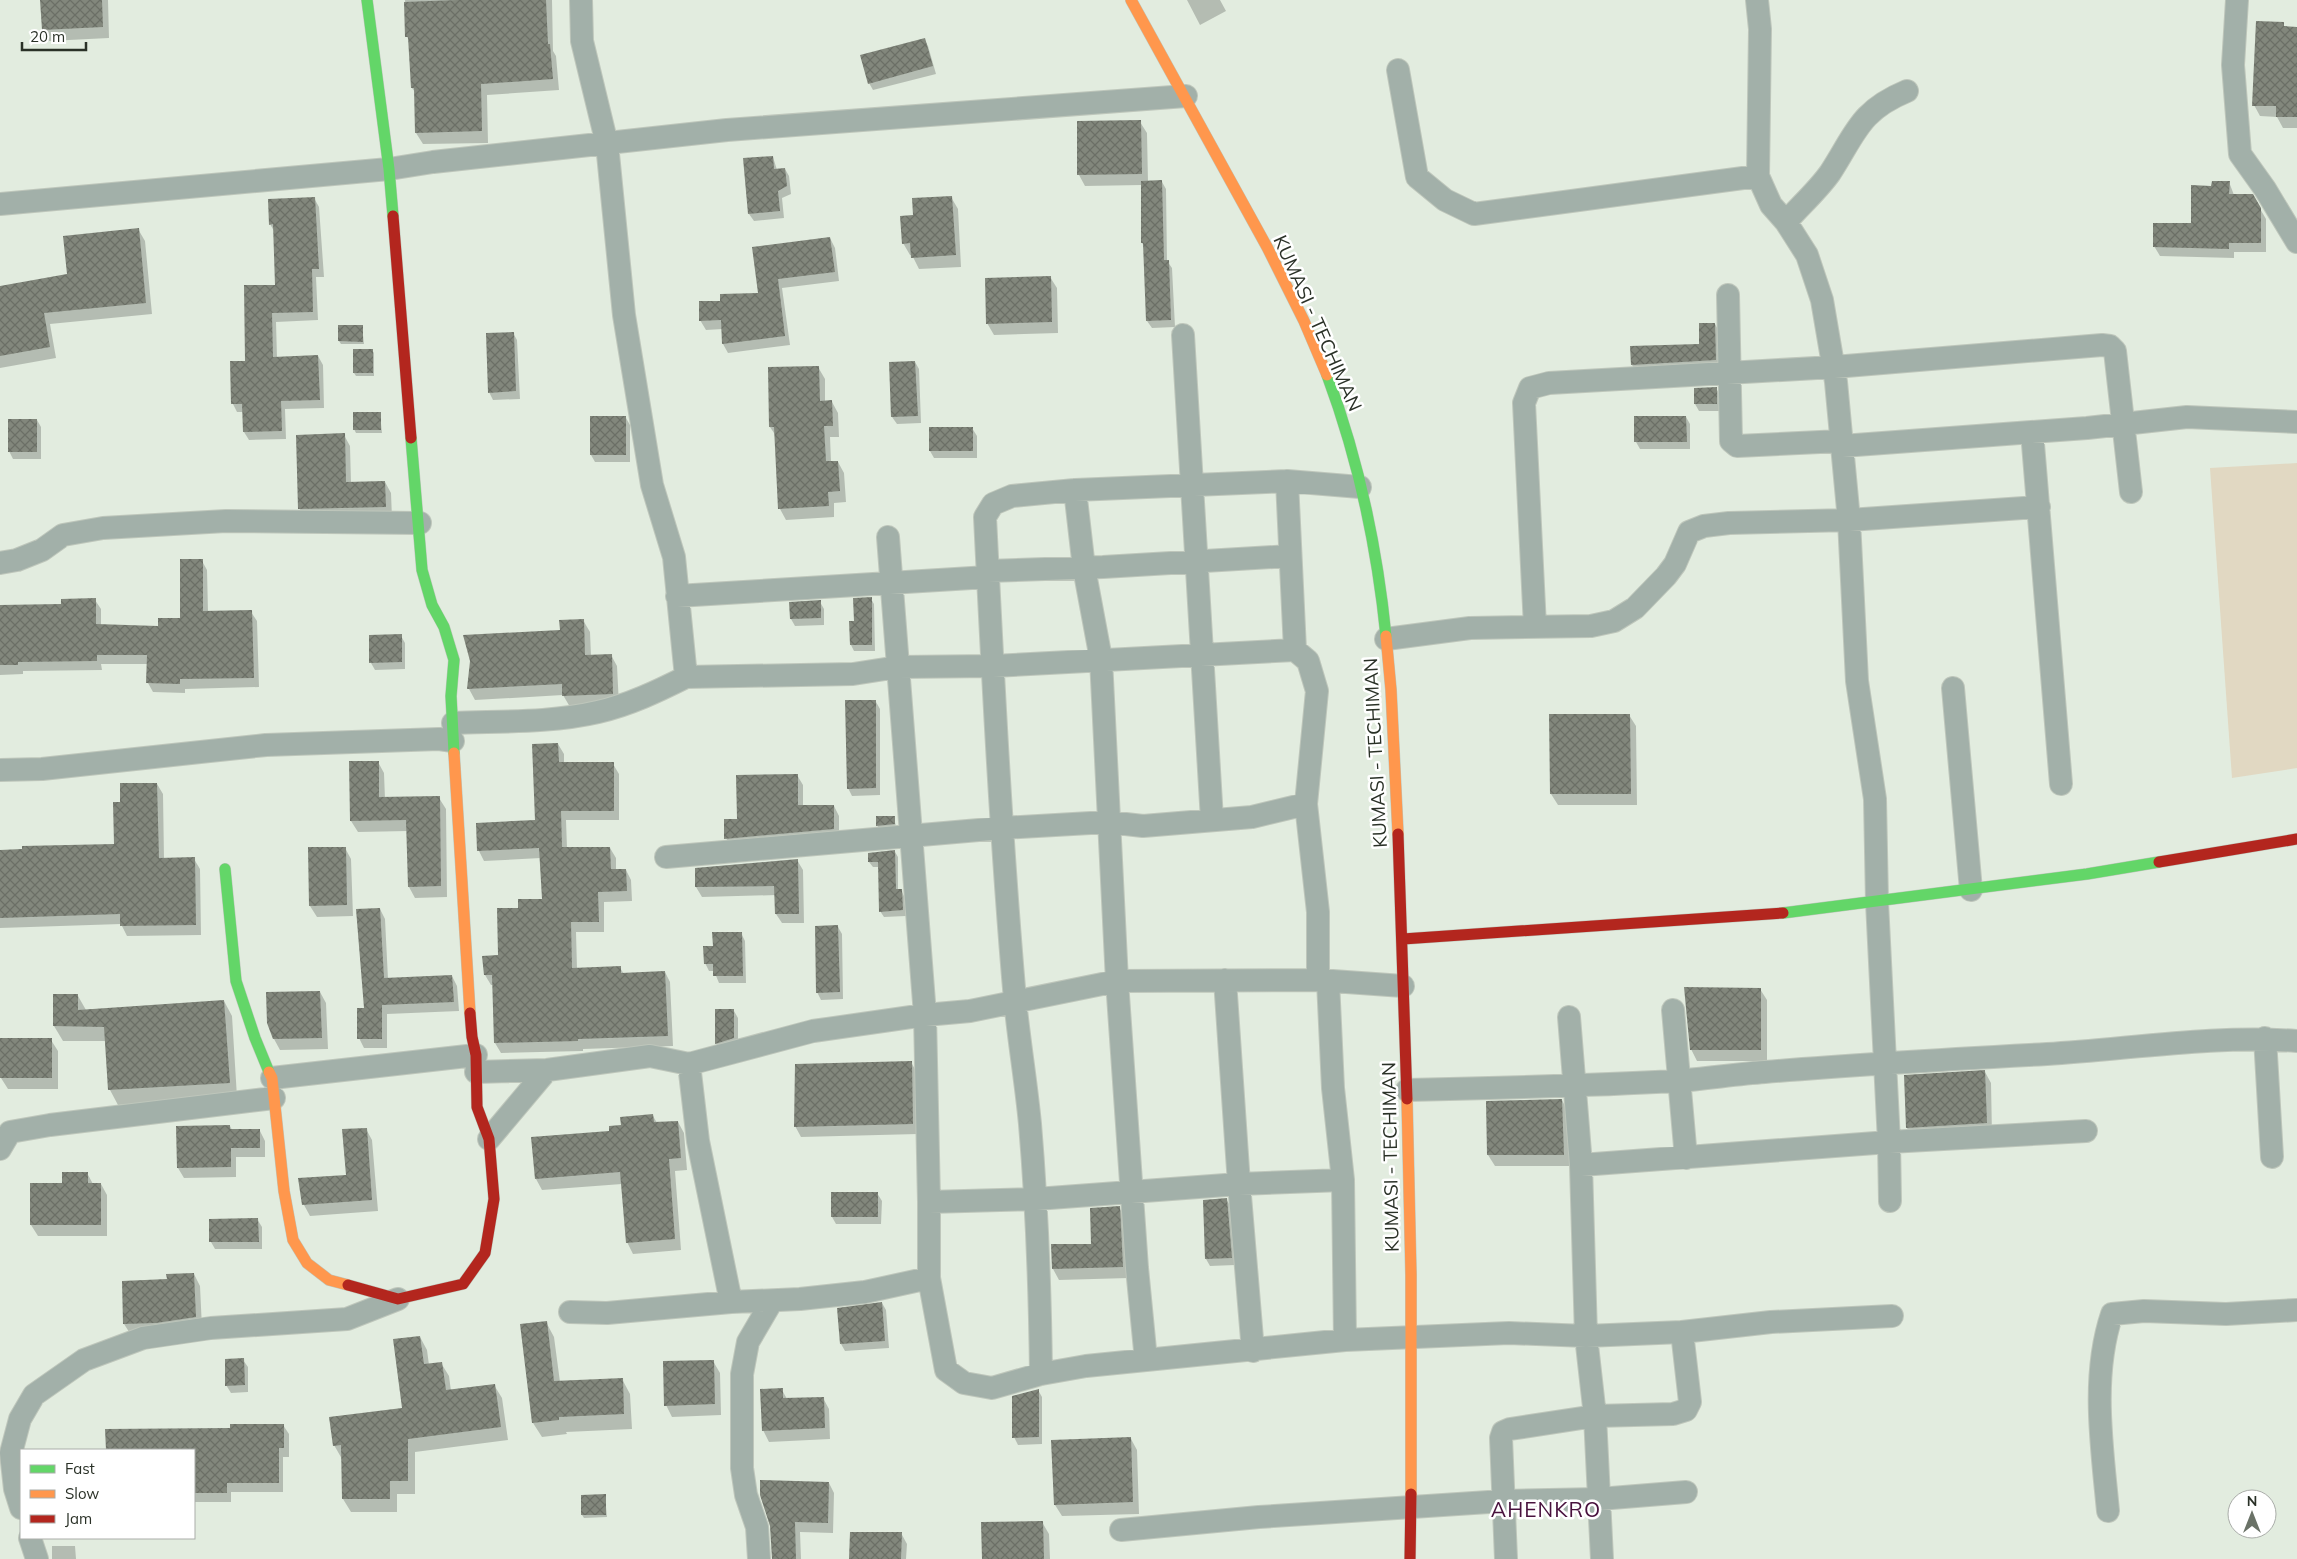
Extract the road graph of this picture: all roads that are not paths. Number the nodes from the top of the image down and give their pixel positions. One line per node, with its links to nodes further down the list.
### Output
1 (367, 0): 10 (main road)
2 (581, 0): 9 (street)
3 (1130, 0): 8 (main road, KUMASI - TECHIMAN)
4 (1757, 0): 11 (street)
5 (2237, 0): 14 (street)
6 (1398, 70): 11 (street)
7 (1907, 91): 13 (street)
8 (1186, 96): 9 (street); 25 (main road, KUMASI - TECHIMAN)
9 (607, 144): 10 (street); 38 (street)
10 (389, 169): 12 (street); 30 (main road)
11 (1758, 176): 13 (street)
12 (0, 204)
13 (1786, 222): 17 (street)
14 (2297, 242)
15 (1728, 295): 18 (street)
16 (1183, 335): 24 (street)
17 (1834, 367): 18 (street); 20 (street); 22 (street)
18 (1731, 373): 22 (street); 39 (street)
19 (2297, 422): 20 (street)
20 (2122, 424): 21 (street); 27 (street)
21 (2032, 432): 22 (street); 28 (street)
22 (1841, 444): 29 (street)
23 (1287, 481): 24 (street); 25 (street); 32 (street)
24 (1190, 485): 26 (street); 33 (street)
25 (1360, 487): 40 (main road, KUMASI - TECHIMAN)
26 (1075, 490): 35 (street); 36 (street)
27 (2131, 492)
28 (2039, 507): 29 (street); 50 (street)
29 (1849, 520): 39 (street); 60 (street)
30 (420, 523): 34 (street); 48 (main road)
31 (888, 537): 37 (street)
32 (1290, 556): 33 (street); 41 (street)
33 (1195, 560): 35 (street); 42 (street)
34 (0, 563)
35 (1084, 568): 36 (street); 43 (street)
36 (988, 574): 37 (street); 44 (street)
37 (891, 584): 38 (street); 45 (street)
38 (677, 596): 46 (street)
39 (1535, 627): 40 (street)
40 (1386, 639): 61 (main road, KUMASI - TECHIMAN)
41 (1295, 650): 42 (street); 51 (street)
42 (1202, 655): 43 (street); 52 (street)
43 (1101, 659): 44 (street); 53 (street)
44 (993, 666): 45 (street); 54 (street)
45 (898, 667): 46 (street); 55 (street)
46 (686, 677): 48 (street)
47 (1953, 688): 59 (street)
48 (453, 732): 49 (street); 73 (main road)
49 (0, 770)
50 (2061, 784)
51 (1306, 804): 52 (street); 64 (street)
52 (1212, 820): 53 (street)
53 (1108, 822): 54 (street); 63 (street)
54 (1002, 828): 55 (street); 66 (street)
55 (910, 838): 57 (street); 68 (street)
56 (2297, 839): 59 (main road)
57 (666, 857)
58 (224, 869): 78 (main road)
59 (1971, 890): 60 (main road)
60 (1877, 902): 61 (main road); 72 (street)
61 (1402, 939): 65 (main road, KUMASI - TECHIMAN)
62 (1226, 980): 63 (street); 64 (street); 88 (street)
63 (1117, 981): 66 (street); 89 (street)
64 (1323, 981): 65 (street); 87 (street)
65 (1403, 986): 79 (main road, KUMASI - TECHIMAN)
66 (1015, 1002): 68 (street); 90 (street)
67 (1673, 1010): 76 (street)
68 (925, 1015): 74 (street); 92 (street)
69 (1569, 1017): 77 (street)
70 (2265, 1038): 71 (street); 72 (street); 84 (street)
71 (2297, 1041)
72 (1884, 1062): 76 (street); 82 (street)
73 (476, 1064): 75 (street); 78 (street); 81 (main road)
74 (689, 1064): 75 (street); 96 (street)
75 (548, 1070): 81 (street)
76 (1679, 1081): 77 (street); 85 (street)
77 (1574, 1086): 79 (street); 86 (street)
78 (273, 1088): 83 (street); 94 (main road)
79 (1407, 1090): 102 (main road, KUMASI - TECHIMAN)
80 (2086, 1131): 82 (street)
81 (489, 1139): 94 (main road)
82 (1889, 1142): 85 (street); 91 (street)
83 (0, 1149)
84 (2272, 1157)
85 (1686, 1158): 86 (street)
86 (1581, 1165): 101 (street)
87 (1343, 1180): 88 (street); 103 (street)
88 (1239, 1184): 89 (street); 104 (street)
89 (1132, 1191): 90 (street); 105 (street)
90 (1036, 1199): 92 (street); 106 (street)
91 (1890, 1201)
92 (930, 1202): 93 (street)
93 (929, 1278): 95 (street); 106 (street)
94 (398, 1300): 109 (street)
95 (772, 1301): 96 (street); 117 (street)
96 (731, 1302): 98 (street)
97 (2297, 1310): 113 (street)
98 (570, 1312)
99 (1892, 1316): 100 (street)
100 (1682, 1332): 101 (street); 107 (street)
101 (1586, 1336): 102 (street); 107 (street)
102 (1411, 1337): 103 (street); 112 (main road, KUMASI - TECHIMAN)
103 (1345, 1340): 104 (street)
104 (1253, 1351): 105 (street)
105 (1146, 1360): 106 (street)
106 (1041, 1374)
107 (1595, 1416): 110 (street); 111 (street)
108 (1686, 1492): 110 (street)
109 (12, 1499)
110 (1599, 1499): 111 (street); 120 (street)
111 (1504, 1501): 112 (street); 119 (street)
112 (1411, 1508): 114 (street); 118 (main road, KUMASI - TECHIMAN)
113 (2108, 1511)
114 (1121, 1530)
115 (30, 1539): 116 (street)
116 (37, 1559)
117 (759, 1559)
118 (1410, 1559)
119 (1506, 1559)
120 (1602, 1559)

